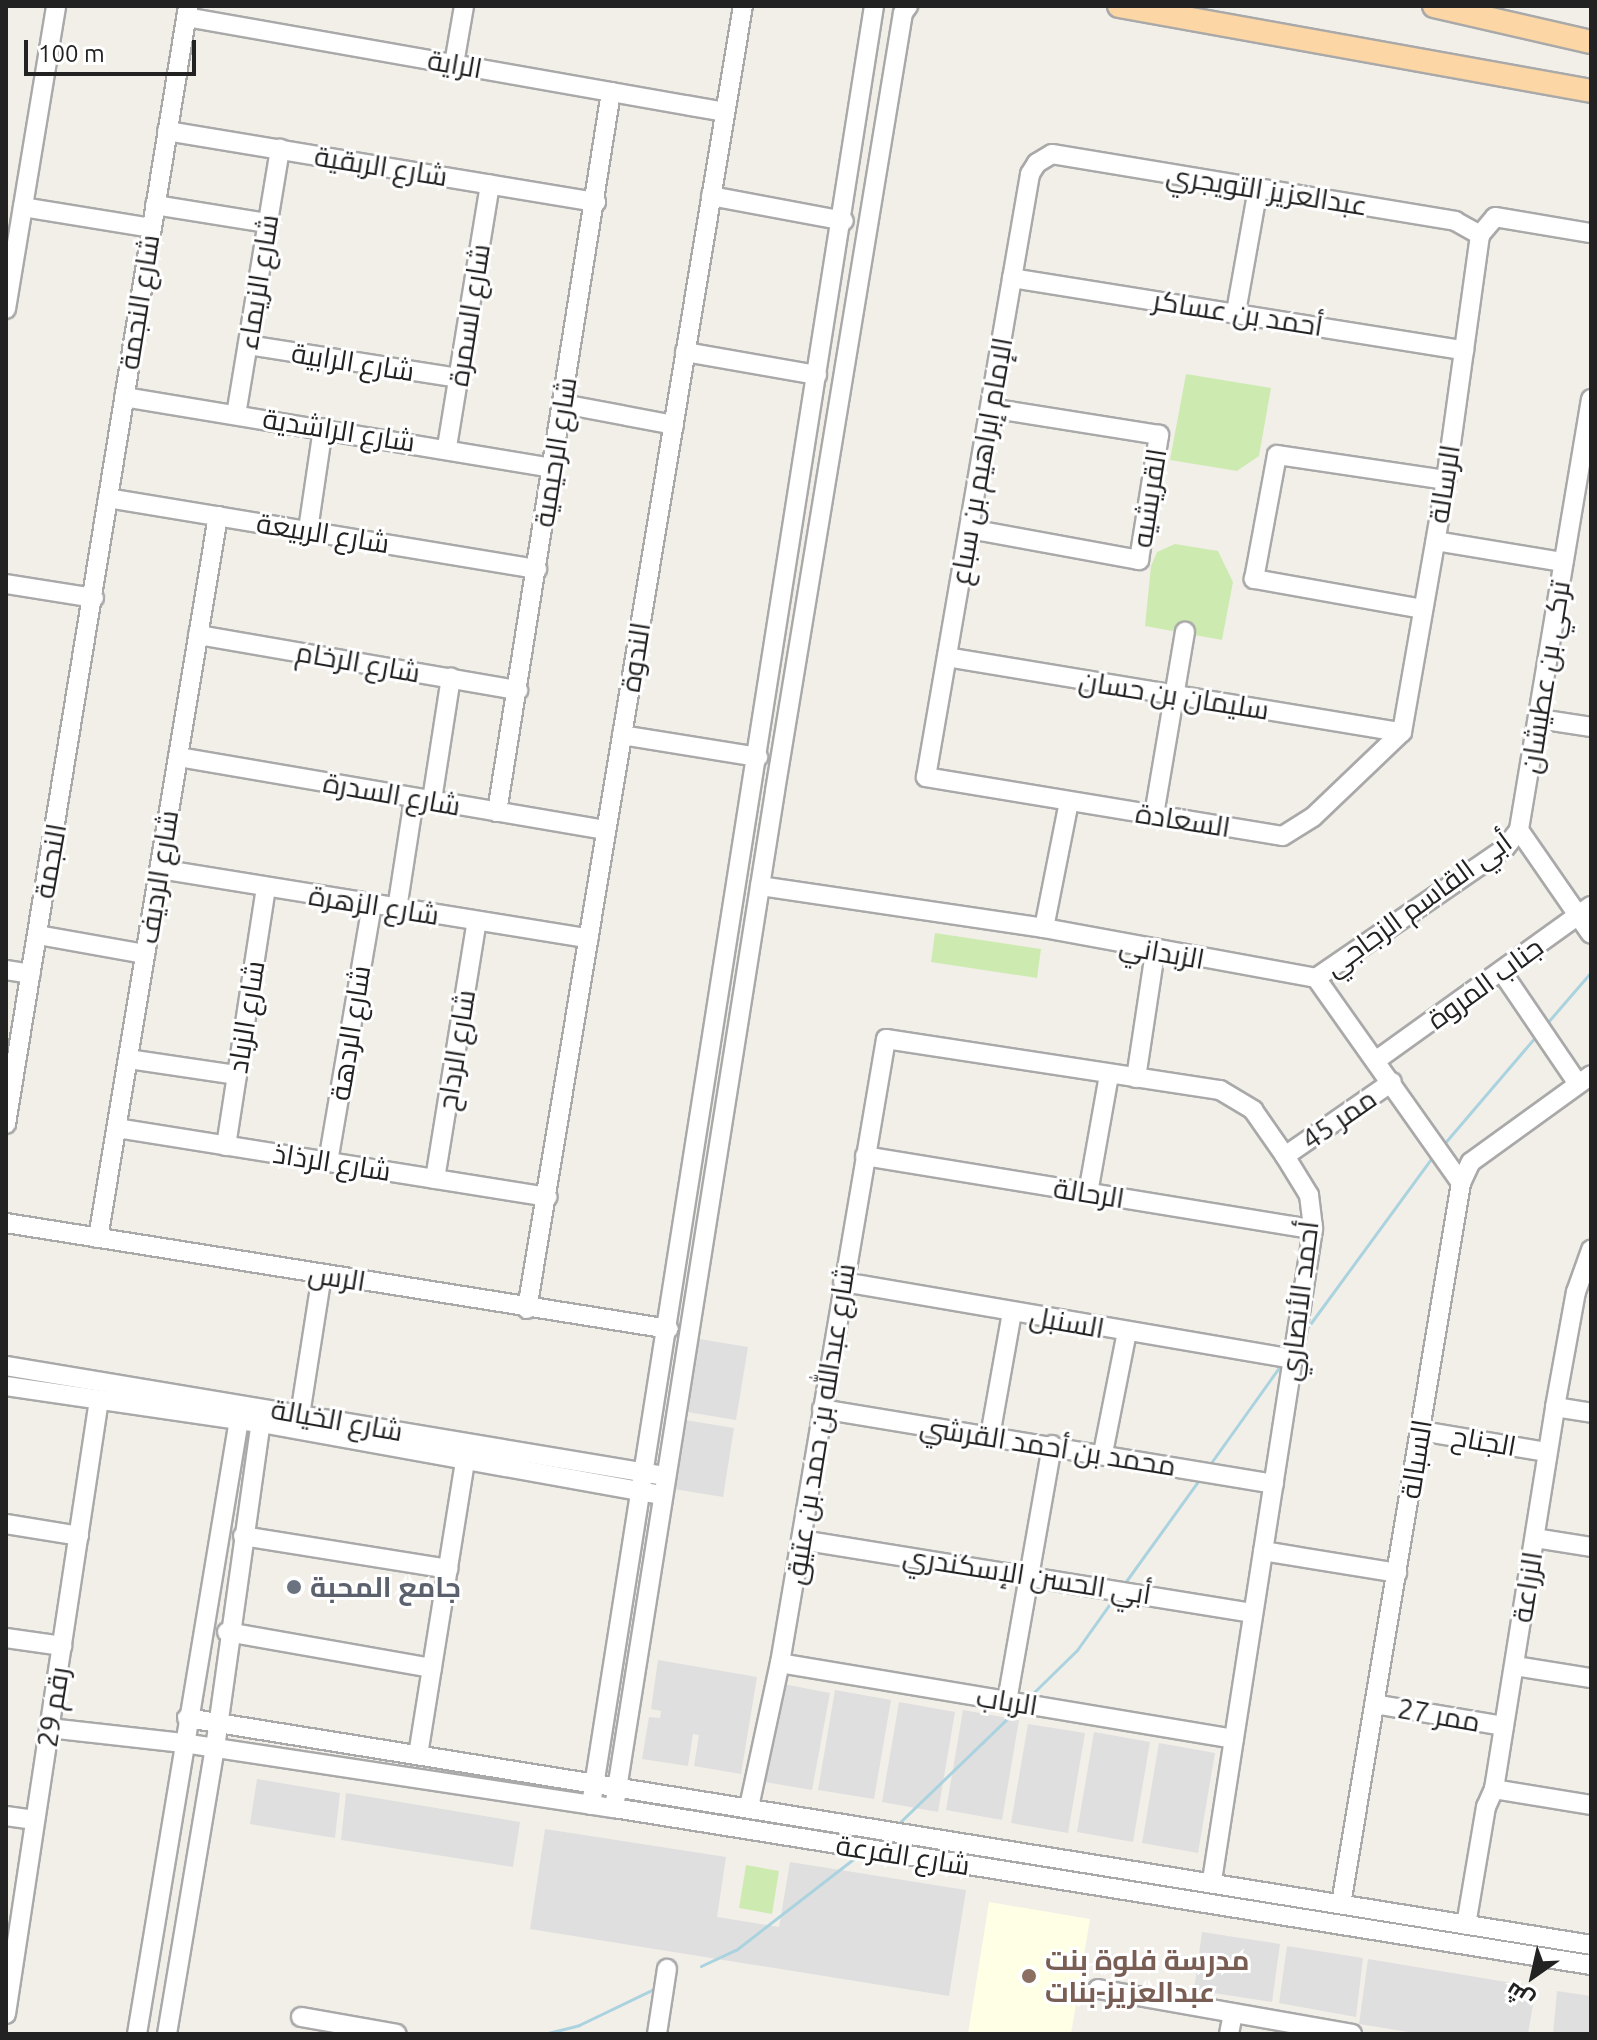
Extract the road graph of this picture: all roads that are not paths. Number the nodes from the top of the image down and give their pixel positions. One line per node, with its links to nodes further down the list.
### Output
1 (56, 6): 25 (street)
2 (464, 6): 12 (street)
3 (743, 6): 16 (street, الندوة)
4 (1119, 6): 11 (main road)
5 (1436, 6): 9 (main road); 10 (main road)
6 (875, 7): 26 (street)
7 (904, 8): 49 (street)
8 (187, 11): 12 (street, الراية); 17 (street, شارع النجمة)
9 (1591, 34)
10 (1591, 42)
11 (1395, 55): 13 (main road); 14 (main road)
12 (454, 64): 15 (street, الراية)
13 (1591, 75)
14 (1591, 91)
15 (611, 92): 16 (street, الراية); 23 (street, شارع الرحيمية)
16 (725, 112): 22 (street, الندوة)
17 (167, 131): 18 (street, شارع الربقية); 24 (street, شارع النجمة)
18 (280, 149): 20 (street, شارع الربقية); 27 (street, شارع الزيماء)
19 (1052, 154): 21 (street, عبدالعزيز التويجري); 31 (street, الإمام إبراهيم بن سباع)
20 (490, 184): 23 (street, شارع الربقية); 38 (street, شارع السمرة)
21 (1258, 189): 30 (street, عبدالعزيز التويجري); 33 (street)
22 (711, 196): 26 (street); 36 (street, الندوة)
23 (596, 202): 41 (street, شارع الرحيمية)
24 (155, 205): 27 (street); 28 (street, شارع النجمة)
25 (23, 207): 28 (street); 32 (street)
26 (844, 221): 37 (street)
27 (268, 223): 34 (street, شارع الزيماء)
28 (151, 228): 39 (street, شارع النجمة)
29 (1591, 233): 30 (street)
30 (1480, 235): 35 (street, الرسالة)
31 (1012, 278): 33 (street, أحمد بن عساكر); 42 (street, الإمام إبراهيم بن سباع)
32 (6, 309)
33 (1236, 312): 35 (street, أحمد بن عساكر)
34 (248, 345): 38 (street, شارع الرابية); 43 (street, شارع الزيماء)
35 (1464, 350): 51 (street, الرسالة)
36 (685, 352): 37 (street); 44 (street, الندوة)
37 (817, 375): 48 (street)
38 (458, 378): 47 (street, شارع السمرة)
39 (124, 397): 43 (street, شارع الراشدية); 53 (street, شارع النجمة)
40 (1591, 399): 46 (street, تركي بن عطيشان)
41 (563, 404): 44 (street); 50 (street, شارع الرحيمية)
42 (990, 408): 56 (street, الإمام إبراهيم بن سباع); 56 (street, القريشيه)
43 (236, 415): 45 (street, شارع الراشدية)
44 (674, 425): 73 (street, الندوة)
45 (323, 428): 47 (street, شارع الراشدية); 57 (street)
46 (1587, 445): 59 (street, تركي بن عطيشان)
47 (447, 447): 50 (street, شارع الراشدية)
48 (806, 459): 49 (street); 52 (street)
49 (830, 465): 54 (street)
50 (553, 468): 60 (street, شارع الرحيمية)
51 (1446, 480): 58 (street, الرسالة); 63 (street)
52 (801, 494): 54 (street); 75 (street)
53 (108, 498): 55 (street, شارع الربيعة); 62 (street, شارع النجمة)
54 (826, 498): 84 (street)
55 (218, 516): 57 (street, شارع الربيعة); 65 (street, شارع الرديف)
56 (970, 529): 66 (street, الإمام إبراهيم بن سباع)
57 (308, 530): 60 (street, شارع الربيعة)
58 (1436, 541): 59 (street); 63 (street, الرسالة)
59 (1563, 562): 70 (street, تركي بن عطيشان)
60 (537, 569): 68 (street, شارع الرحيمية)
61 (6, 584): 62 (street)
62 (94, 598): 92 (street, النجمة)
63 (1423, 609): 72 (street, الرسالة)
64 (1185, 632): 69 (street)
65 (198, 635): 67 (street, شارع الرخام); 74 (street, شارع الرديف)
66 (947, 657): 69 (street, سليمان بن حسان); 76 (street, الإمام إبراهيم بن سباع)
67 (451, 677): 68 (street, شارع الرخام); 77 (street)
68 (518, 690): 79 (street, شارع الرحيمية)
69 (1175, 695): 72 (street, سليمان بن حسان); 80 (street)
70 (1539, 719): 71 (street); 82 (street, تركي بن عطيشان)
71 (1591, 727)
72 (1402, 732): 80 (street, السعادة)
73 (622, 735): 75 (street); 81 (street, الندوة)
74 (178, 757): 77 (street, شارع السدرة); 83 (street, شارع الرديف)
75 (758, 757): 126 (street)
76 (926, 777): 78 (street, السعادة)
77 (423, 800): 79 (street, شارع السدرة); 87 (street)
78 (1069, 802): 80 (street, السعادة); 90 (street)
79 (497, 812): 81 (street, شارع السدرة)
80 (1154, 815)
81 (606, 830): 93 (street, الندوة)
82 (1519, 830): 88 (street); 99 (street, أبي القاسم الزجاجي)
83 (160, 869): 85 (street, شارع الزهرة); 95 (street, شارع الرديف)
84 (760, 886): 90 (street, الزبداني); 146 (street)
85 (266, 888): 86 (street, شارع الزهرة); 103 (street, شارع الزباد)
86 (372, 904): 87 (street, شارع الزهرة); 113 (street, شارع الردهة)
87 (397, 909): 89 (street, شارع الزهرة)
88 (1584, 910): 91 (street); 97 (street, جناب المروة)
89 (477, 921): 93 (street, شارع الزهرة); 114 (street, شارع الرداح)
90 (1044, 928): 94 (street, الزبداني)
91 (1591, 934)
92 (38, 935): 95 (street); 98 (street, النجمة)
93 (588, 938): 117 (street, الندوة)
94 (1155, 952): 99 (street, الزبداني); 105 (street)
95 (145, 954): 101 (street, شارع الرديف)
96 (6, 970): 98 (street)
97 (1502, 972): 102 (street, جناب المروة); 106 (street)
98 (31, 974): 108 (street, النجمة)
99 (1316, 978): 102 (street)
100 (886, 1039): 104 (street, أحمد الأنصاري); 111 (street, شارع عبدالله بن حمد بن عتيق)
101 (128, 1059): 103 (street); 109 (street, شارع الرديف)
102 (1378, 1059): 107 (street)
103 (237, 1075): 110 (street, شارع الزباد)
104 (1109, 1075): 105 (street, أحمد الأنصاري); 116 (street)
105 (1136, 1078): 112 (street, أحمد الأنصاري)
106 (1584, 1079): 115 (street, السبالة)
107 (1392, 1082): 112 (street, ممر 45); 115 (street)
108 (6, 1124)
109 (117, 1128): 110 (street, شارع الرذاذ); 120 (street, شارع الرديف)
110 (226, 1146): 113 (street, شارع الرذاذ)
111 (865, 1156): 116 (street, الرحالة); 123 (street, شارع عبدالله بن حمد بن عتيق)
112 (1285, 1156): 119 (street, أحمد الأنصاري)
113 (328, 1162): 114 (street, شارع الرذاذ)
114 (435, 1179): 117 (street, شارع الرذاذ)
115 (1461, 1183): 139 (street, السبالة)
116 (1088, 1193): 119 (street, الرحالة)
117 (548, 1197): 124 (street, الندوة)
118 (6, 1223): 120 (street, الرس)
119 (1313, 1229): 128 (street, أحمد الأنصاري)
120 (98, 1238): 122 (street, الرس)
121 (1591, 1250): 133 (street, الزراعة)
122 (322, 1275): 124 (street, الرس); 138 (street)
123 (843, 1282): 125 (street, السنبل); 134 (street, شارع عبدالله بن حمد بن عتيق)
124 (527, 1309): 126 (street, الرس)
125 (1012, 1312): 127 (street, السنبل); 140 (street)
126 (669, 1329): 147 (street)
127 (1127, 1332): 128 (street, السنبل); 143 (street)
128 (1292, 1359): 148 (street, أحمد الأنصاري)
129 (6, 1366): 132 (street, شارع الخيالة)
130 (6, 1386): 131 (street, شارع الخيالة)
131 (99, 1400): 132 (street, شارع الخيالة); 152 (street, رقم 29)
132 (202, 1406): 135 (street, شارع الخيالة)
133 (1555, 1407): 136 (street); 142 (street, الزراعة)
134 (822, 1409): 140 (street, محمد بن أحمد القرشي); 155 (street, شارع عبدالله بن حمد بن عتيق)
135 (240, 1412): 137 (street, شارع الخيالة); 169 (street)
136 (1591, 1413)
137 (262, 1415): 138 (street, شارع الخيالة); 153 (street)
138 (298, 1420): 144 (street, شارع الخيالة); 145 (street, شارع الخيالة)
139 (1421, 1431): 142 (street, الجناح); 159 (street, السبالة)
140 (990, 1436): 141 (street, محمد بن أحمد القرشي)
141 (1052, 1445): 143 (street, محمد بن أحمد القرشي); 160 (street)
142 (1547, 1452): 154 (street, الزراعة)
143 (1103, 1453): 148 (street, محمد بن أحمد القرشي)
144 (465, 1461): 149 (street, شارع الخيالة); 158 (street)
145 (615, 1467): 147 (street, شارع الخيالة); 149 (street)
146 (668, 1476): 147 (street, شارع الخيالة); 150 (street)
147 (645, 1482): 149 (street, شارع الخيالة); 150 (street, شارع الخيالة); 179 (street)
148 (1274, 1484): 157 (street, أحمد الأنصاري)
149 (605, 1485)
150 (664, 1496): 180 (street)
151 (6, 1524): 152 (street)
152 (79, 1536): 164 (street, رقم 29)
153 (243, 1536): 158 (street); 162 (street)
154 (1535, 1538): 156 (street); 166 (street, الزراعة)
155 (801, 1540): 160 (street, أبي الحسن الإسكندري); 165 (street, شارع عبدالله بن حمد بن عتيق)
156 (1591, 1547)
157 (1263, 1551): 159 (street); 161 (street, أحمد الأنصاري)
158 (448, 1569): 167 (street)
159 (1397, 1573): 172 (street, السبالة)
160 (1029, 1574): 161 (street, أبي الحسن الإسكندري); 171 (street)
161 (1253, 1613): 177 (street, أحمد الأنصاري)
162 (227, 1632): 167 (street); 170 (street)
163 (6, 1638): 164 (street)
164 (62, 1646): 176 (street, رقم 29)
165 (780, 1663): 171 (street, الرباب); 190 (street, شارع عبدالله بن حمد بن عتيق)
166 (1515, 1666): 168 (street); 175 (street, الزراعة)
167 (432, 1668): 182 (street)
168 (1591, 1678)
169 (192, 1690): 170 (street); 173 (street)
170 (219, 1696): 174 (street)
171 (1007, 1701): 177 (street, الرباب)
172 (1374, 1704): 175 (street, ممر 27); 195 (street, السبالة)
173 (187, 1718): 174 (street, شارع الفرعة); 178 (street)
174 (219, 1723): 181 (street); 182 (street, شارع الفرعة)
175 (1504, 1726): 187 (street, الزراعة)
176 (49, 1728): 178 (street, شارع الفرعة); 193 (street, رقم 29)
177 (1234, 1739): 194 (street, أحمد الأنصاري)
178 (183, 1743): 181 (street, شارع الفرعة); 183 (street)
179 (599, 1745): 180 (street); 185 (street)
180 (623, 1747): 186 (street)
181 (215, 1748): 184 (street); 188 (street, شارع الفرعة)
182 (418, 1755): 185 (street, شارع الفرعة)
183 (180, 1764): 184 (street); 205 (street)
184 (211, 1768): 206 (street)
185 (594, 1783): 186 (street, شارع الفرعة); 188 (street)
186 (617, 1786): 190 (street, شارع الفرعة); 191 (street)
187 (1494, 1789): 189 (street); 196 (street, الزراعة)
188 (591, 1805): 191 (street, شارع الفرعة)
189 (1591, 1805)
190 (749, 1807): 194 (street, شارع الفرعة)
191 (614, 1808): 199 (street, شارع الفرعة)
192 (6, 1816): 193 (street)
193 (35, 1820): 197 (street, رقم 29)
194 (1212, 1881): 195 (street, شارع الفرعة)
195 (1341, 1904): 196 (street, شارع الفرعة)
196 (1466, 1925): 198 (street, شارع الفرعة)
197 (12, 1928): 203 (street, رقم 29)
198 (1591, 1945)
199 (1591, 1965)
200 (667, 1969): 208 (street)
201 (1098, 1989): 202 (street)
202 (1233, 2013): 209 (street); 210 (street)
203 (6, 2014)
204 (301, 2017): 207 (street)
205 (137, 2034)
206 (167, 2034)
207 (397, 2034)
208 (657, 2034)
209 (1229, 2034)
210 (1352, 2034)

